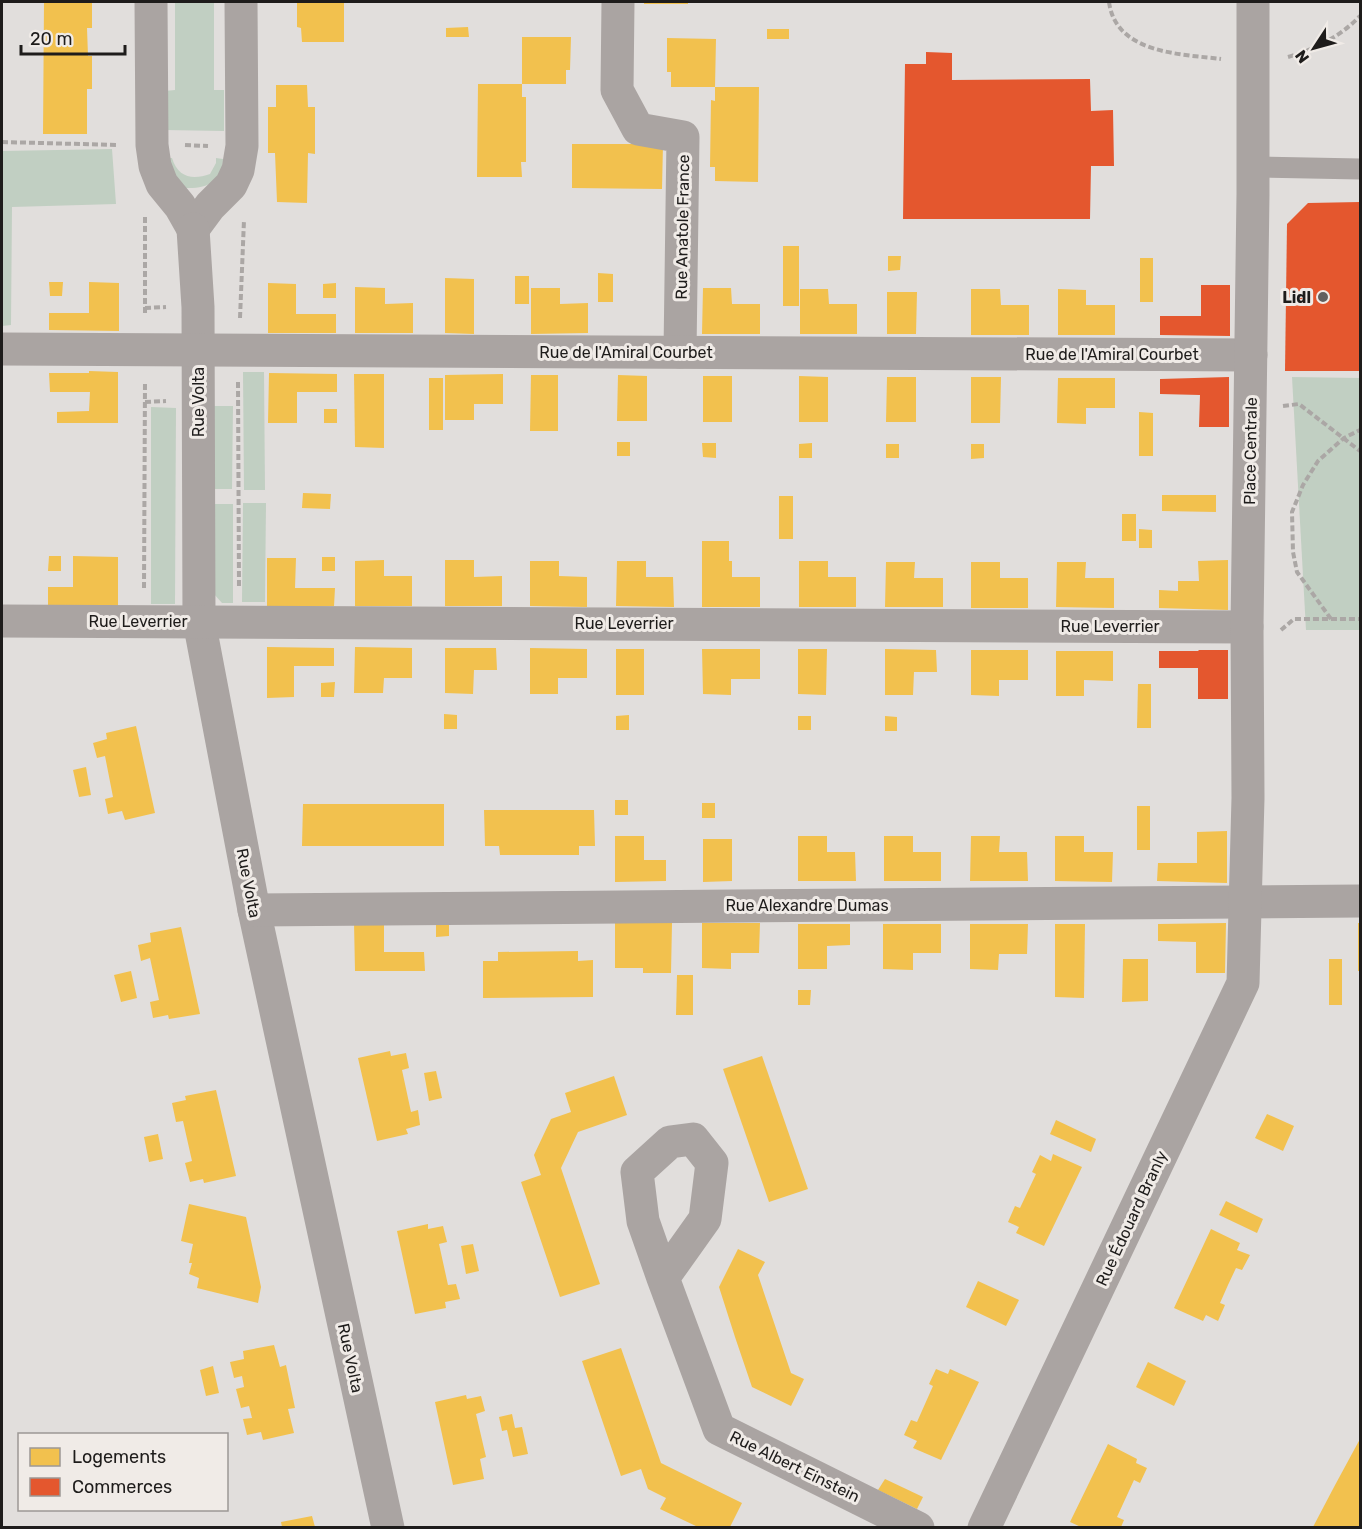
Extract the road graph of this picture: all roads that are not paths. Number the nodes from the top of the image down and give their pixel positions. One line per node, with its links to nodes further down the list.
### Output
1 (151, 2): 7 (street, Rue Volta)
2 (241, 2): 7 (street)
3 (618, 2): 10 (street, Rue Anatole France)
4 (1253, 2): 5 (street, Place Centrale)
5 (1253, 167): 6 (lane); 11 (street, Place Centrale)
6 (1360, 169)
7 (193, 229): 9 (street, Rue Volta)
8 (2, 349): 9 (street, Rue de l'Amiral Courbet)
9 (198, 350): 10 (street, Rue de l'Amiral Courbet); 13 (street, Rue Volta)
10 (680, 352): 11 (street, Rue de l'Amiral Courbet)
11 (1251, 355): 14 (street, Place Centrale)
12 (2, 621): 13 (street, Rue Leverrier)
13 (199, 621): 14 (street, Rue Leverrier); 17 (street, Rue Volta)
14 (1247, 634): 15 (street, Place Centrale)
15 (1245, 901): 16 (street, Rue Alexandre Dumas); 17 (street, Rue Alexandre Dumas); 21 (street, Rue Édouard Branly)
16 (1360, 901)
17 (254, 910): 19 (street, Rue Volta)
18 (663, 1278): 20 (street, Rue Albert Einstein)
19 (388, 1527)
20 (918, 1527)
21 (984, 1527)

